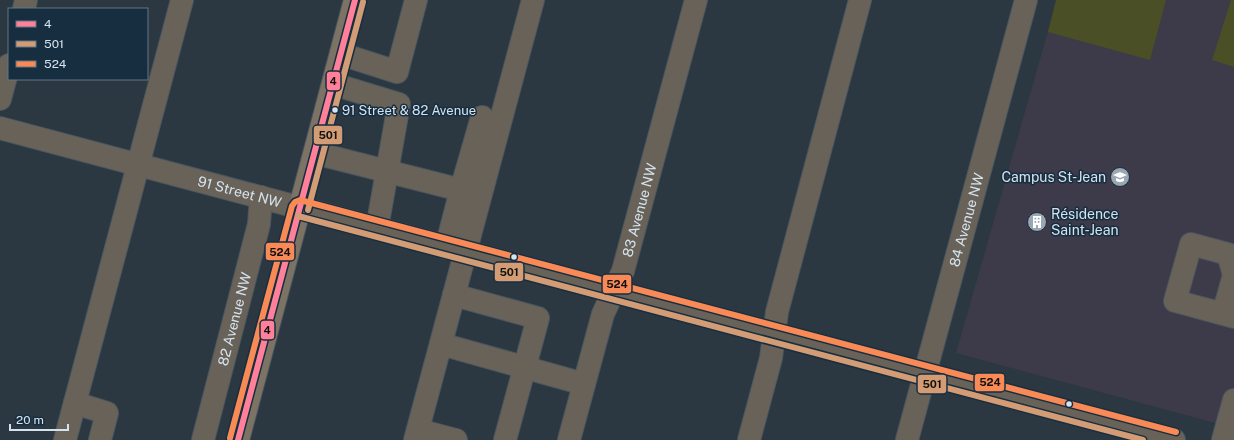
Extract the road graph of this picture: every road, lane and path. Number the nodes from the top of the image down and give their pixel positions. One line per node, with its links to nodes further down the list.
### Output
1 (182, 0): 15 (street)
2 (355, 0): 8 (main road)
3 (416, 0): 8 (street)
4 (533, 0): 21 (street)
5 (696, 0): 22 (street, 83 Avenue NW)
6 (860, 0): 24 (street)
7 (1026, 0): 27 (street, 84 Avenue NW)
8 (341, 54): 10 (main road)
9 (8, 69): 11 (street)
10 (333, 84): 14 (main road); 16 (street)
11 (0, 99)
12 (482, 117): 17 (street)
13 (0, 128): 15 (street, 91 Street NW)
14 (315, 153): 16 (street); 19 (main road)
15 (139, 165): 18 (street, 91 Street NW); 30 (street)
16 (387, 172): 17 (street); 20 (street)
17 (461, 190): 21 (street)
18 (261, 197): 19 (street, 91 Street NW); 34 (street, 82 Avenue NW)
19 (300, 208): 20 (street, 91 Street NW); 35 (main road)
20 (377, 228): 21 (street, 91 Street NW)
21 (456, 250): 22 (street, 91 Street NW); 23 (street)
22 (614, 291): 24 (street, 91 Street NW); 28 (street, 83 Avenue NW)
23 (454, 295): 25 (street); 26 (street)
24 (774, 334): 27 (street, 91 Street NW); 39 (street)
25 (441, 344): 26 (street); 31 (street)
26 (525, 368): 28 (street); 37 (street)
27 (924, 374): 40 (street, 84 Avenue NW); 41 (street, 91 Street NW)
28 (584, 384): 38 (street, 83 Avenue NW)
29 (1234, 400): 42 (street)
30 (75, 403): 32 (street); 33 (street)
31 (416, 435): 36 (street)
32 (65, 440)
33 (100, 440)
34 (202, 440)
35 (238, 440)
36 (456, 440)
37 (505, 440)
38 (569, 440)
39 (749, 440)
40 (907, 440)
41 (1174, 440)
42 (1223, 440)

